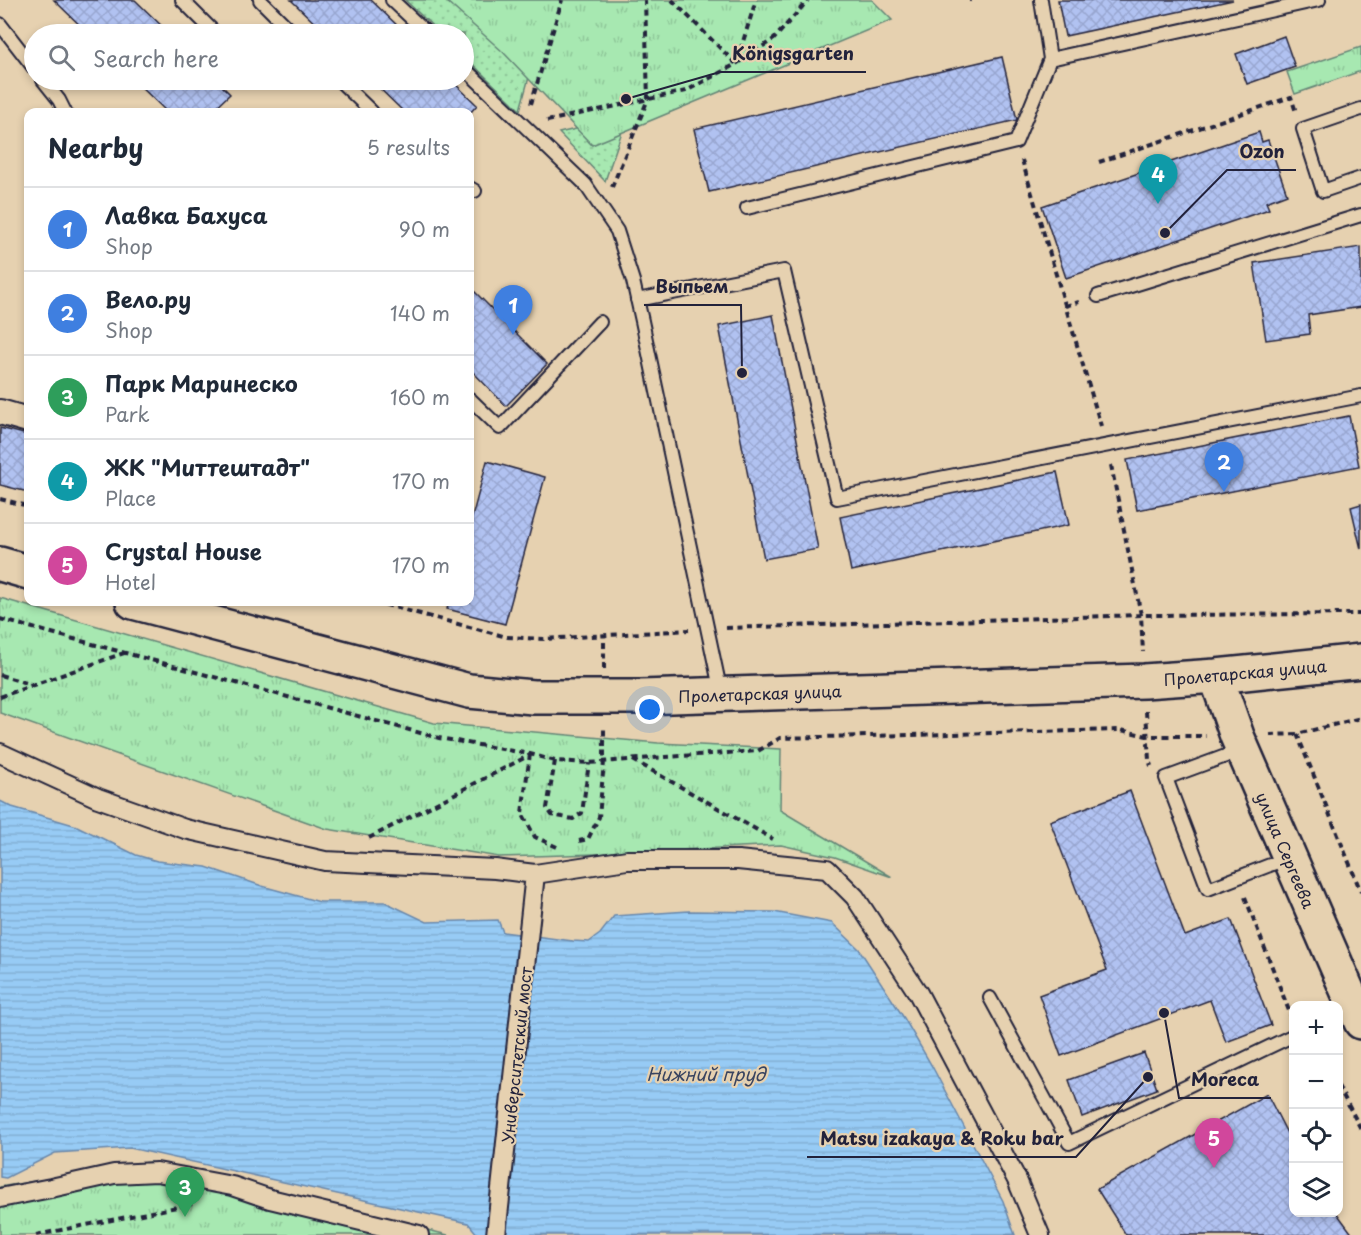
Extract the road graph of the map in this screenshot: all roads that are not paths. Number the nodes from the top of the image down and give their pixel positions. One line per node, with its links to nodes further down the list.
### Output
1 (182, 0): 7 (lane)
2 (260, 0): 8 (lane)
3 (392, 0): 9 (lane)
4 (1041, 0): 11 (lane)
5 (1319, 0): 11 (lane)
6 (0, 24): 10 (lane)
7 (206, 24)
8 (284, 24)
9 (417, 24)
10 (24, 55)
11 (1050, 59): 19 (lane)
12 (474, 78): 22 (lane)
13 (51, 90): 15 (lane)
14 (349, 90): 16 (lane)
15 (63, 108)
16 (368, 108)
17 (1361, 109): 18 (lane)
18 (1361, 178)
19 (747, 208)
20 (1361, 215): 21 (lane)
21 (1098, 296)
22 (637, 300): 24 (lane); 34 (lane)
23 (600, 322): 25 (lane)
24 (1361, 396)
25 (474, 403)
26 (0, 412): 27 (street)
27 (24, 419)
28 (0, 564): 29 (main road)
29 (24, 571)
30 (168, 606): 31 (main road, Пролетарская улица)
31 (185, 608): 34 (main road, Пролетарская улица)
32 (1361, 661): 33 (main road, Пролетарская улица)
33 (1216, 676): 34 (main road, Пролетарская улица); 35 (main road, улица Сергеева)
34 (721, 694)
35 (1243, 750): 37 (main road, улица Сергеева); 37 (lane)
36 (0, 753): 38 (street)
37 (1290, 857): 40 (main road, улица Сергеева)
38 (535, 874): 44 (street, Университетский мост); 45 (street)
39 (990, 998): 41 (lane)
40 (1354, 1013)
41 (1289, 1037)
42 (0, 1198): 43 (street)
43 (419, 1235)
44 (496, 1235)
45 (1040, 1235)

